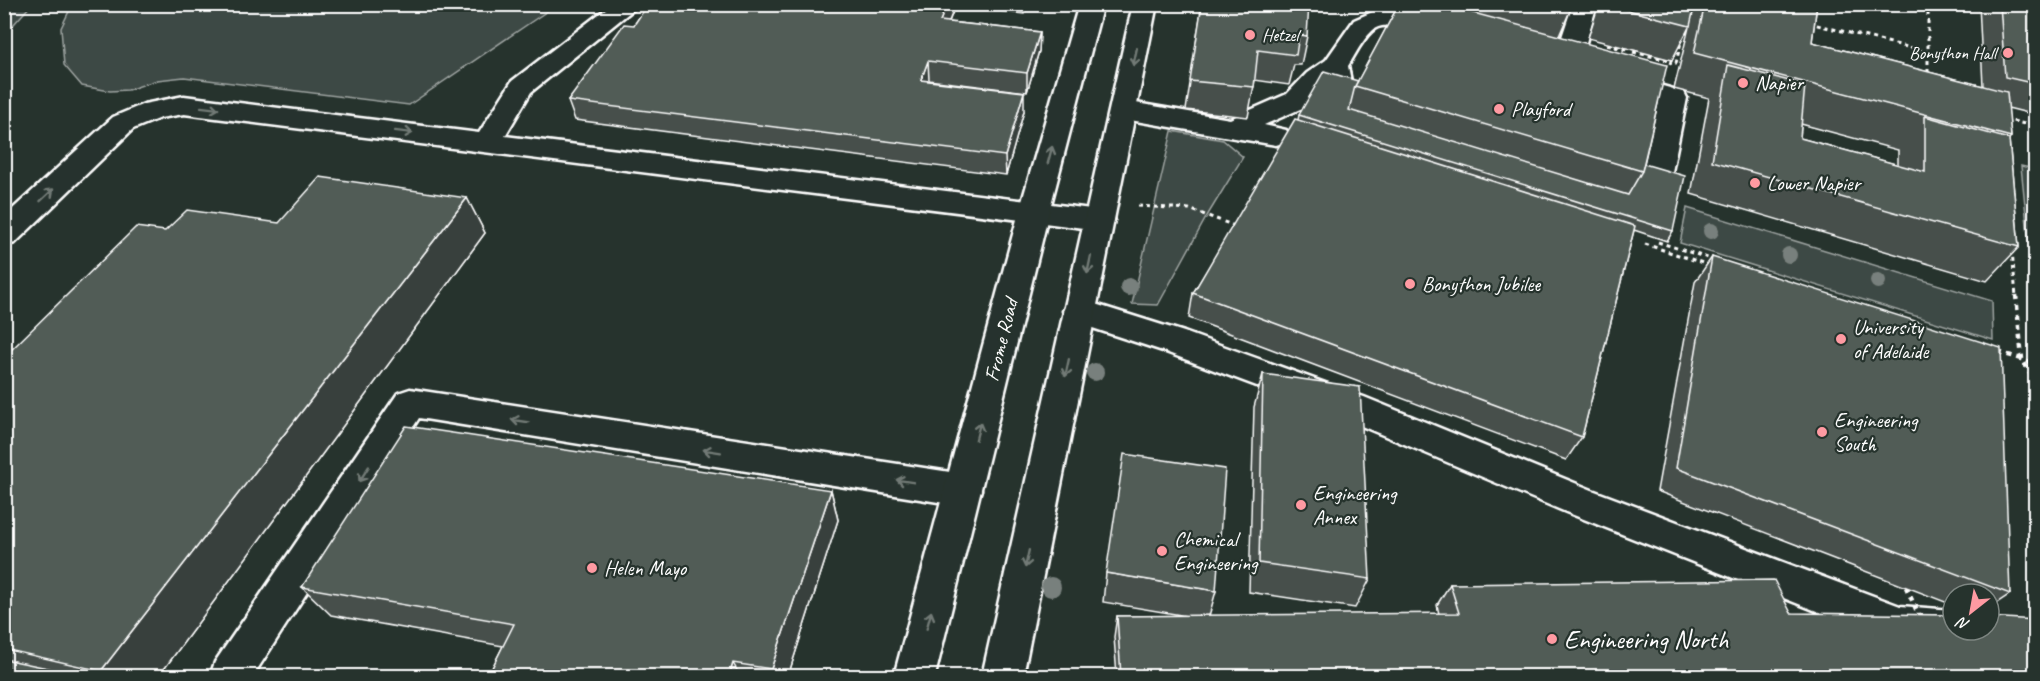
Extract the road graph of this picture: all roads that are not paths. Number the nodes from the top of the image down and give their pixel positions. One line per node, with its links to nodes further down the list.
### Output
1 (628, 4): 12 (main road)
2 (1091, 4): 13 (main road, Frome Road, one-way to 2)
3 (1145, 4): 8 (main road, one-way to 8)
4 (1585, 4): 15 (main road)
5 (1377, 11): 6 (main road); 7 (main road)
6 (1462, 38)
7 (1335, 66): 9 (main road); 10 (main road)
8 (1124, 110): 9 (main road); 14 (main road)
9 (1234, 128): 11 (main road)
10 (1340, 128)
11 (1276, 136)
12 (487, 143): 13 (main road); 16 (main road, one-way to 12)
13 (1034, 212): 14 (main road); 18 (main road, Frome Road, one-way to 13)
14 (1099, 220): 17 (main road, one-way to 17)
15 (1639, 227)
16 (4, 235)
17 (1079, 311): 19 (main road); 22 (main road, one-way to 22)
18 (963, 490): 20 (main road, one-way to 20); 21 (main road, Frome Road, one-way to 18)
19 (1941, 628)
20 (230, 676)
21 (914, 676)
22 (1002, 676)

